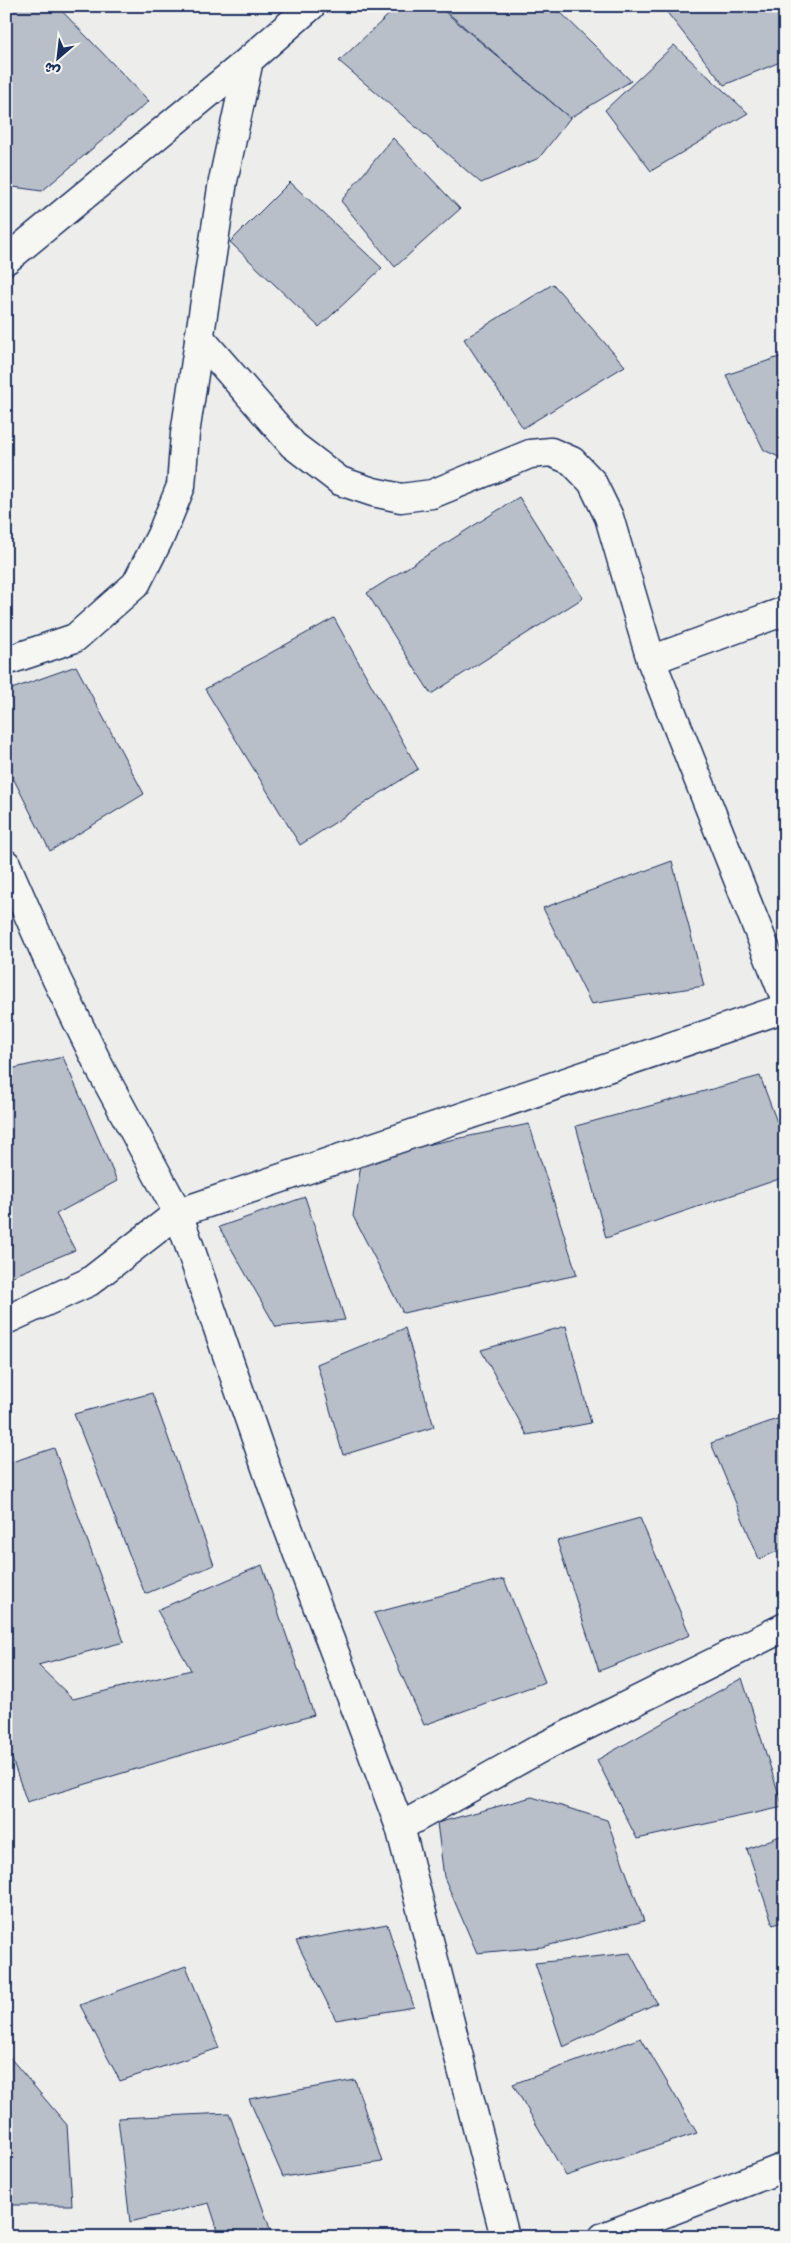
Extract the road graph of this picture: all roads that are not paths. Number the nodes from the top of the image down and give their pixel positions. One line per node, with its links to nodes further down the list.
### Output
1 (311, 6): 2 (street)
2 (249, 60): 3 (street); 4 (street)
3 (6, 260)
4 (199, 337): 6 (street); 7 (street)
5 (785, 611): 6 (street)
6 (651, 660): 9 (street)
7 (6, 661)
8 (6, 864): 11 (street)
9 (785, 998)
10 (785, 1008): 11 (street)
11 (178, 1214): 12 (street); 14 (street)
12 (6, 1320)
13 (785, 1627): 14 (street)
14 (400, 1827): 16 (street)
15 (785, 2167): 17 (street)
16 (505, 2237)
17 (603, 2237)

